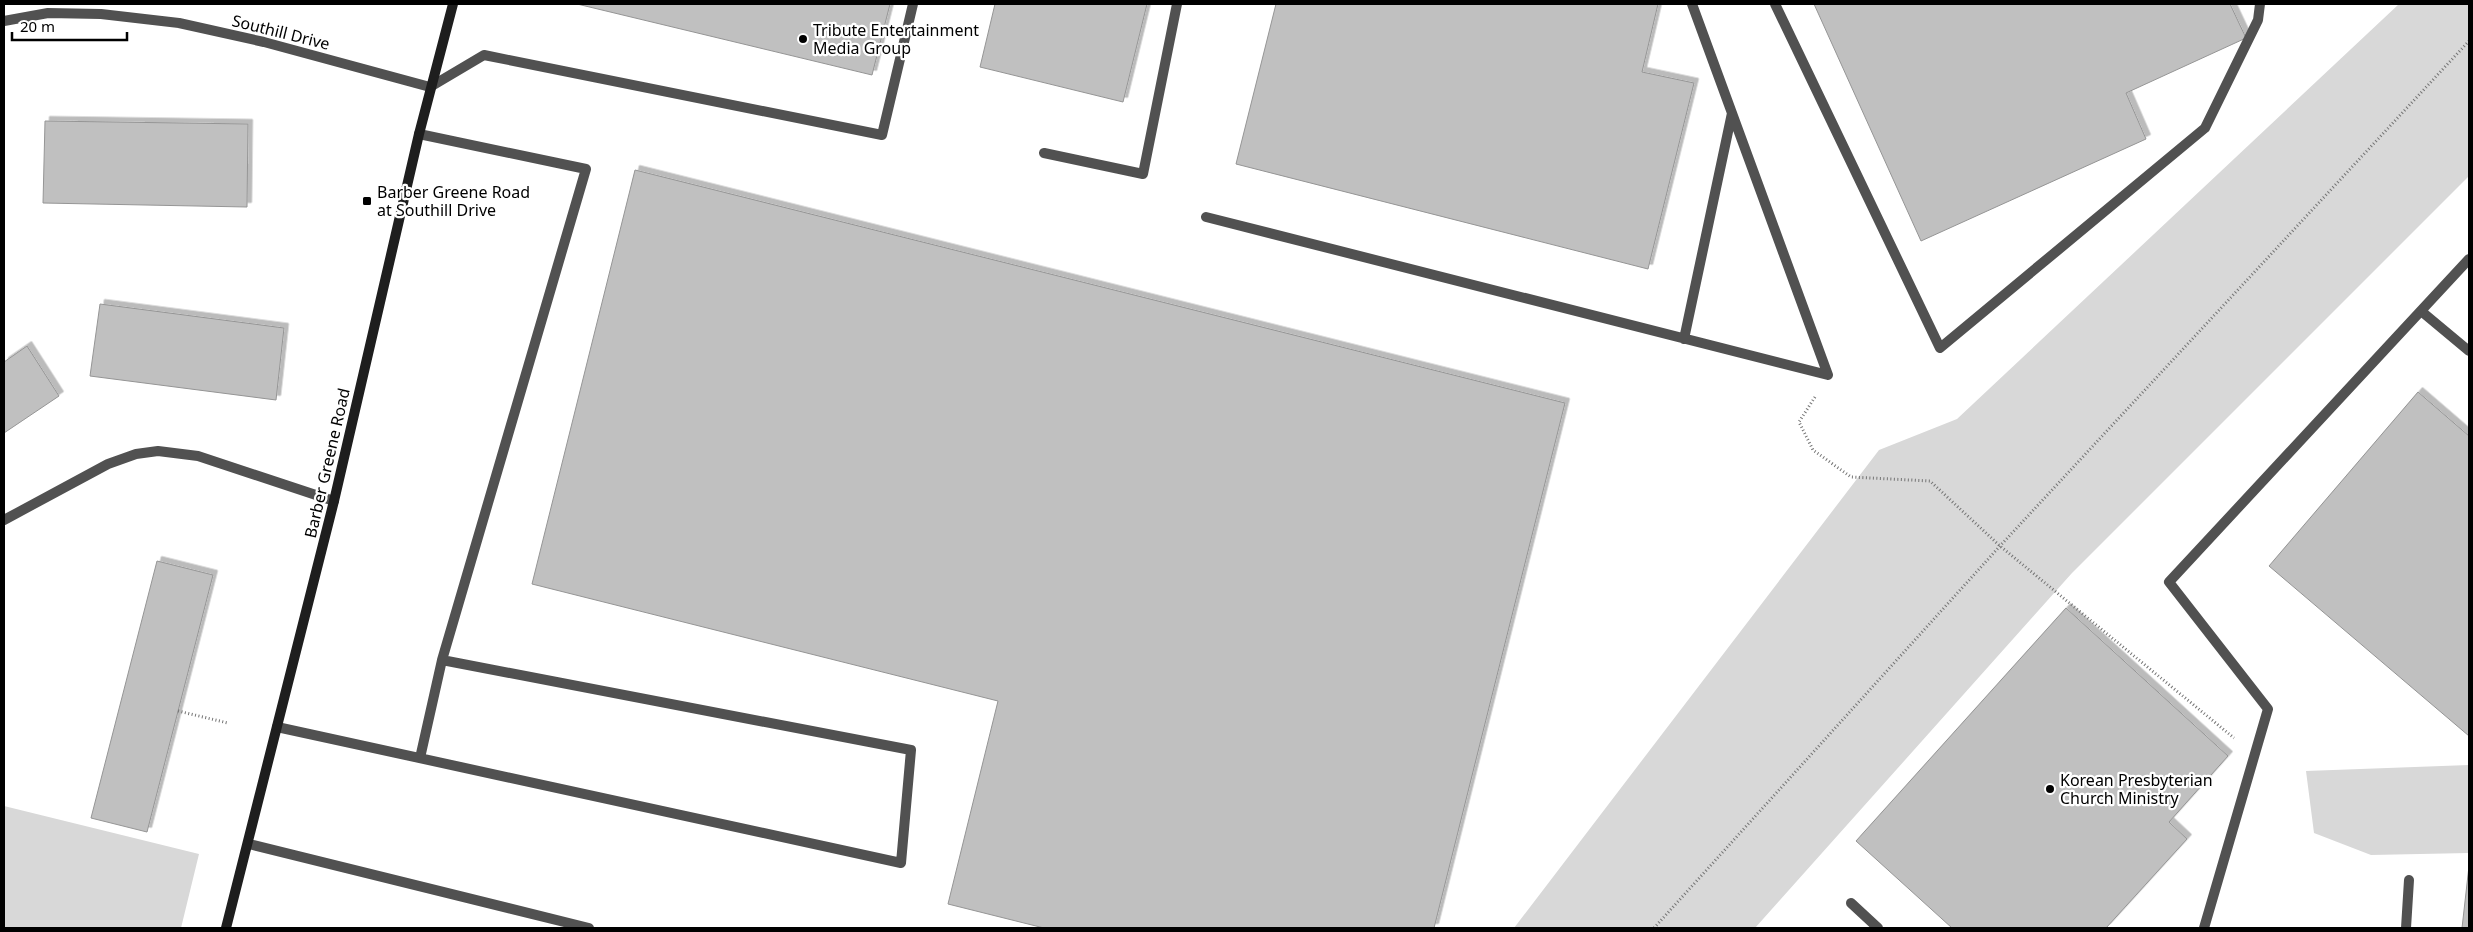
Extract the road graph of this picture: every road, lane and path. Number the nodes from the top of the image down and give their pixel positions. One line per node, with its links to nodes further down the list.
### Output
1 (41, 4): 8 (street)
2 (453, 4): 11 (street, Barber Greene Road)
3 (913, 4): 11 (street)
4 (1177, 4): 14 (street)
5 (1692, 4): 12 (street)
6 (1775, 4): 7 (street)
7 (2260, 4)
8 (48, 13): 9 (street, Southill Drive); 11 (street, Southill Drive)
9 (4, 21)
10 (2469, 41): 23 (path)
11 (430, 87): 13 (street, Barber Greene Road)
12 (1732, 113): 18 (street); 20 (street)
13 (419, 134): 21 (street, Barber Greene Road); 24 (street)
14 (1044, 153)
15 (1206, 217): 18 (street)
16 (2469, 259): 17 (street)
17 (2421, 311): 19 (street); 28 (street)
18 (1684, 339): 20 (street)
19 (2469, 352)
20 (1828, 375): 23 (path)
21 (334, 501): 22 (street); 27 (street, Barber Greene Road)
22 (4, 520)
23 (2000, 546): 28 (path); 35 (path)
24 (442, 660): 29 (street); 29 (street)
25 (178, 711): 26 (path)
26 (228, 723)
27 (277, 727): 29 (street); 30 (street, Barber Greene Road)
28 (2255, 755): 37 (street)
29 (420, 758)
30 (249, 844): 33 (street, Barber Greene Road); 34 (street)
31 (2409, 880): 38 (street)
32 (1851, 903): 36 (street)
33 (226, 928)
34 (589, 928)
35 (1654, 928)
36 (1878, 928)
37 (2204, 928)
38 (2406, 928)

